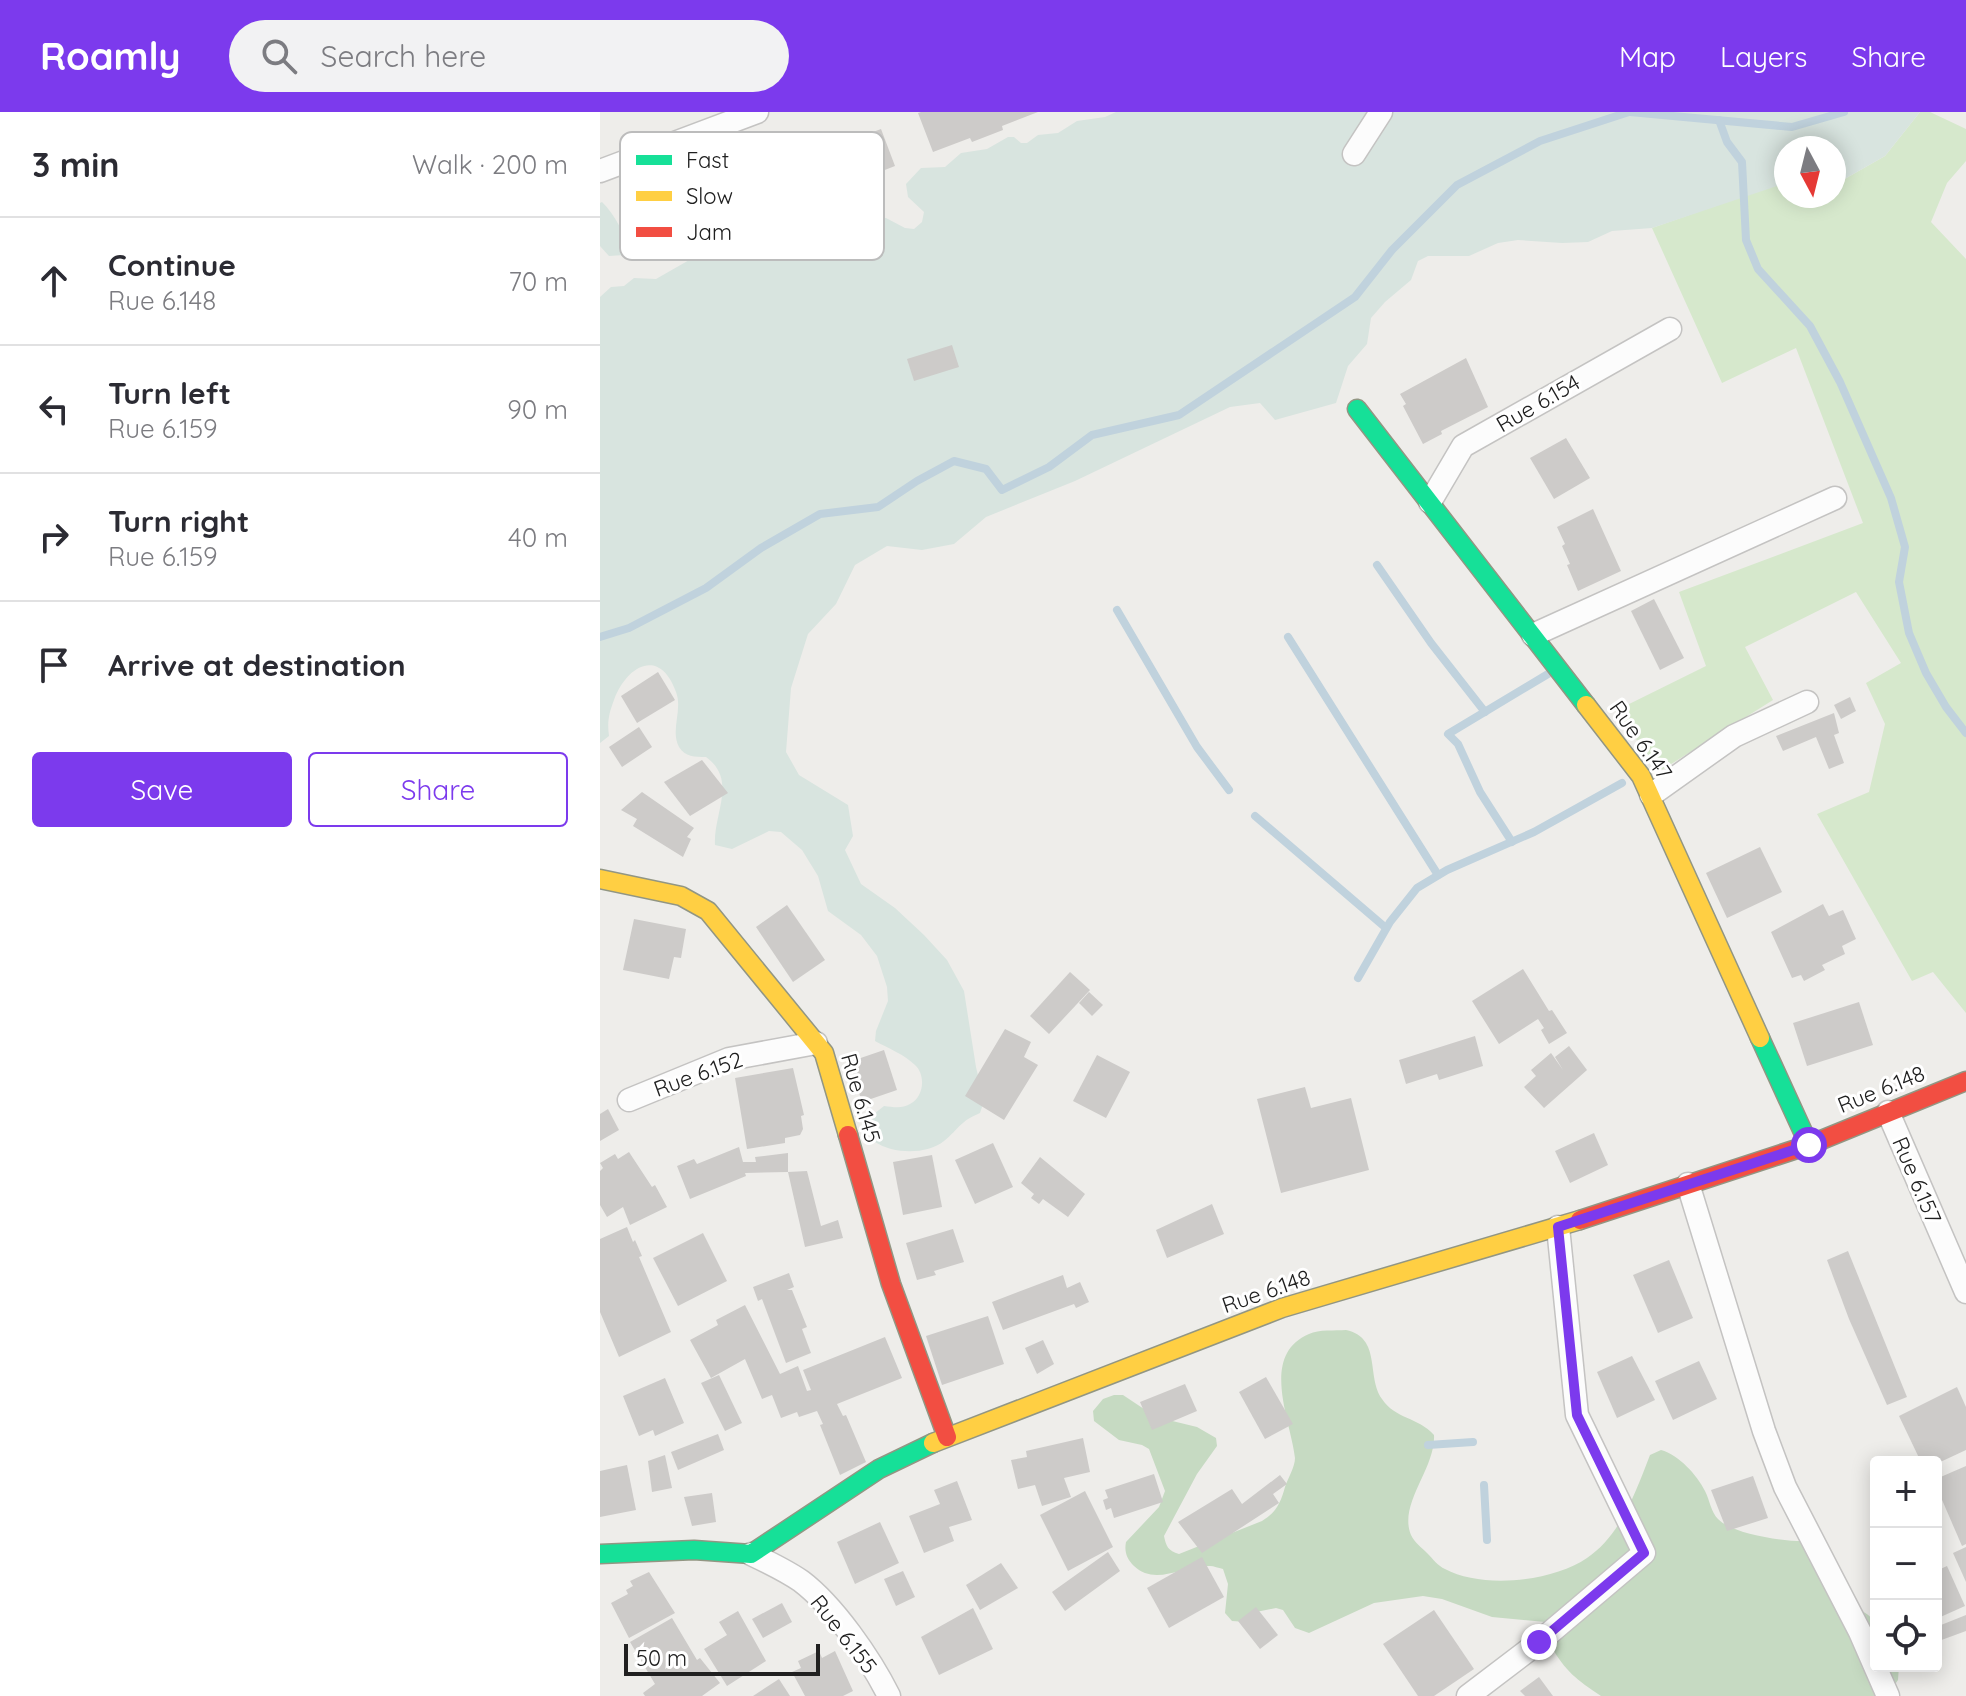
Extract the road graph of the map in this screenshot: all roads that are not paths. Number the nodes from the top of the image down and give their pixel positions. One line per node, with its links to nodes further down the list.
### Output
1 (757, 112): 3 (street)
2 (1381, 112): 4 (street)
3 (704, 132)
4 (1354, 154)
5 (620, 163): 6 (street)
6 (600, 171)
7 (1670, 329): 10 (street, Rue 6.154)
8 (1357, 409): 10 (street, Rue 6.147)
9 (1835, 498): 11 (street)
10 (1430, 502): 11 (street, Rue 6.147)
11 (1533, 635): 13 (street, Rue 6.147)
12 (1807, 702): 13 (street)
13 (1651, 795): 19 (street, Rue 6.147)
14 (600, 879): 15 (street, Rue 6.145)
15 (816, 1043): 17 (street, Rue 6.152); 23 (street, Rue 6.145)
16 (1966, 1081): 18 (street, Rue 6.148)
17 (629, 1100)
18 (1888, 1112): 19 (street, Rue 6.148); 22 (street, Rue 6.157)
19 (1809, 1145): 20 (street, Rue 6.148)
20 (1688, 1184): 21 (street, Rue 6.148); 28 (street)
21 (1558, 1227): 23 (street, Rue 6.148); 27 (street)
22 (1966, 1292)
23 (947, 1437): 25 (street, Rue 6.148)
24 (600, 1554): 25 (street)
25 (751, 1554): 26 (street, Rue 6.155)
26 (889, 1696)
27 (1468, 1696)
28 (1888, 1696)

